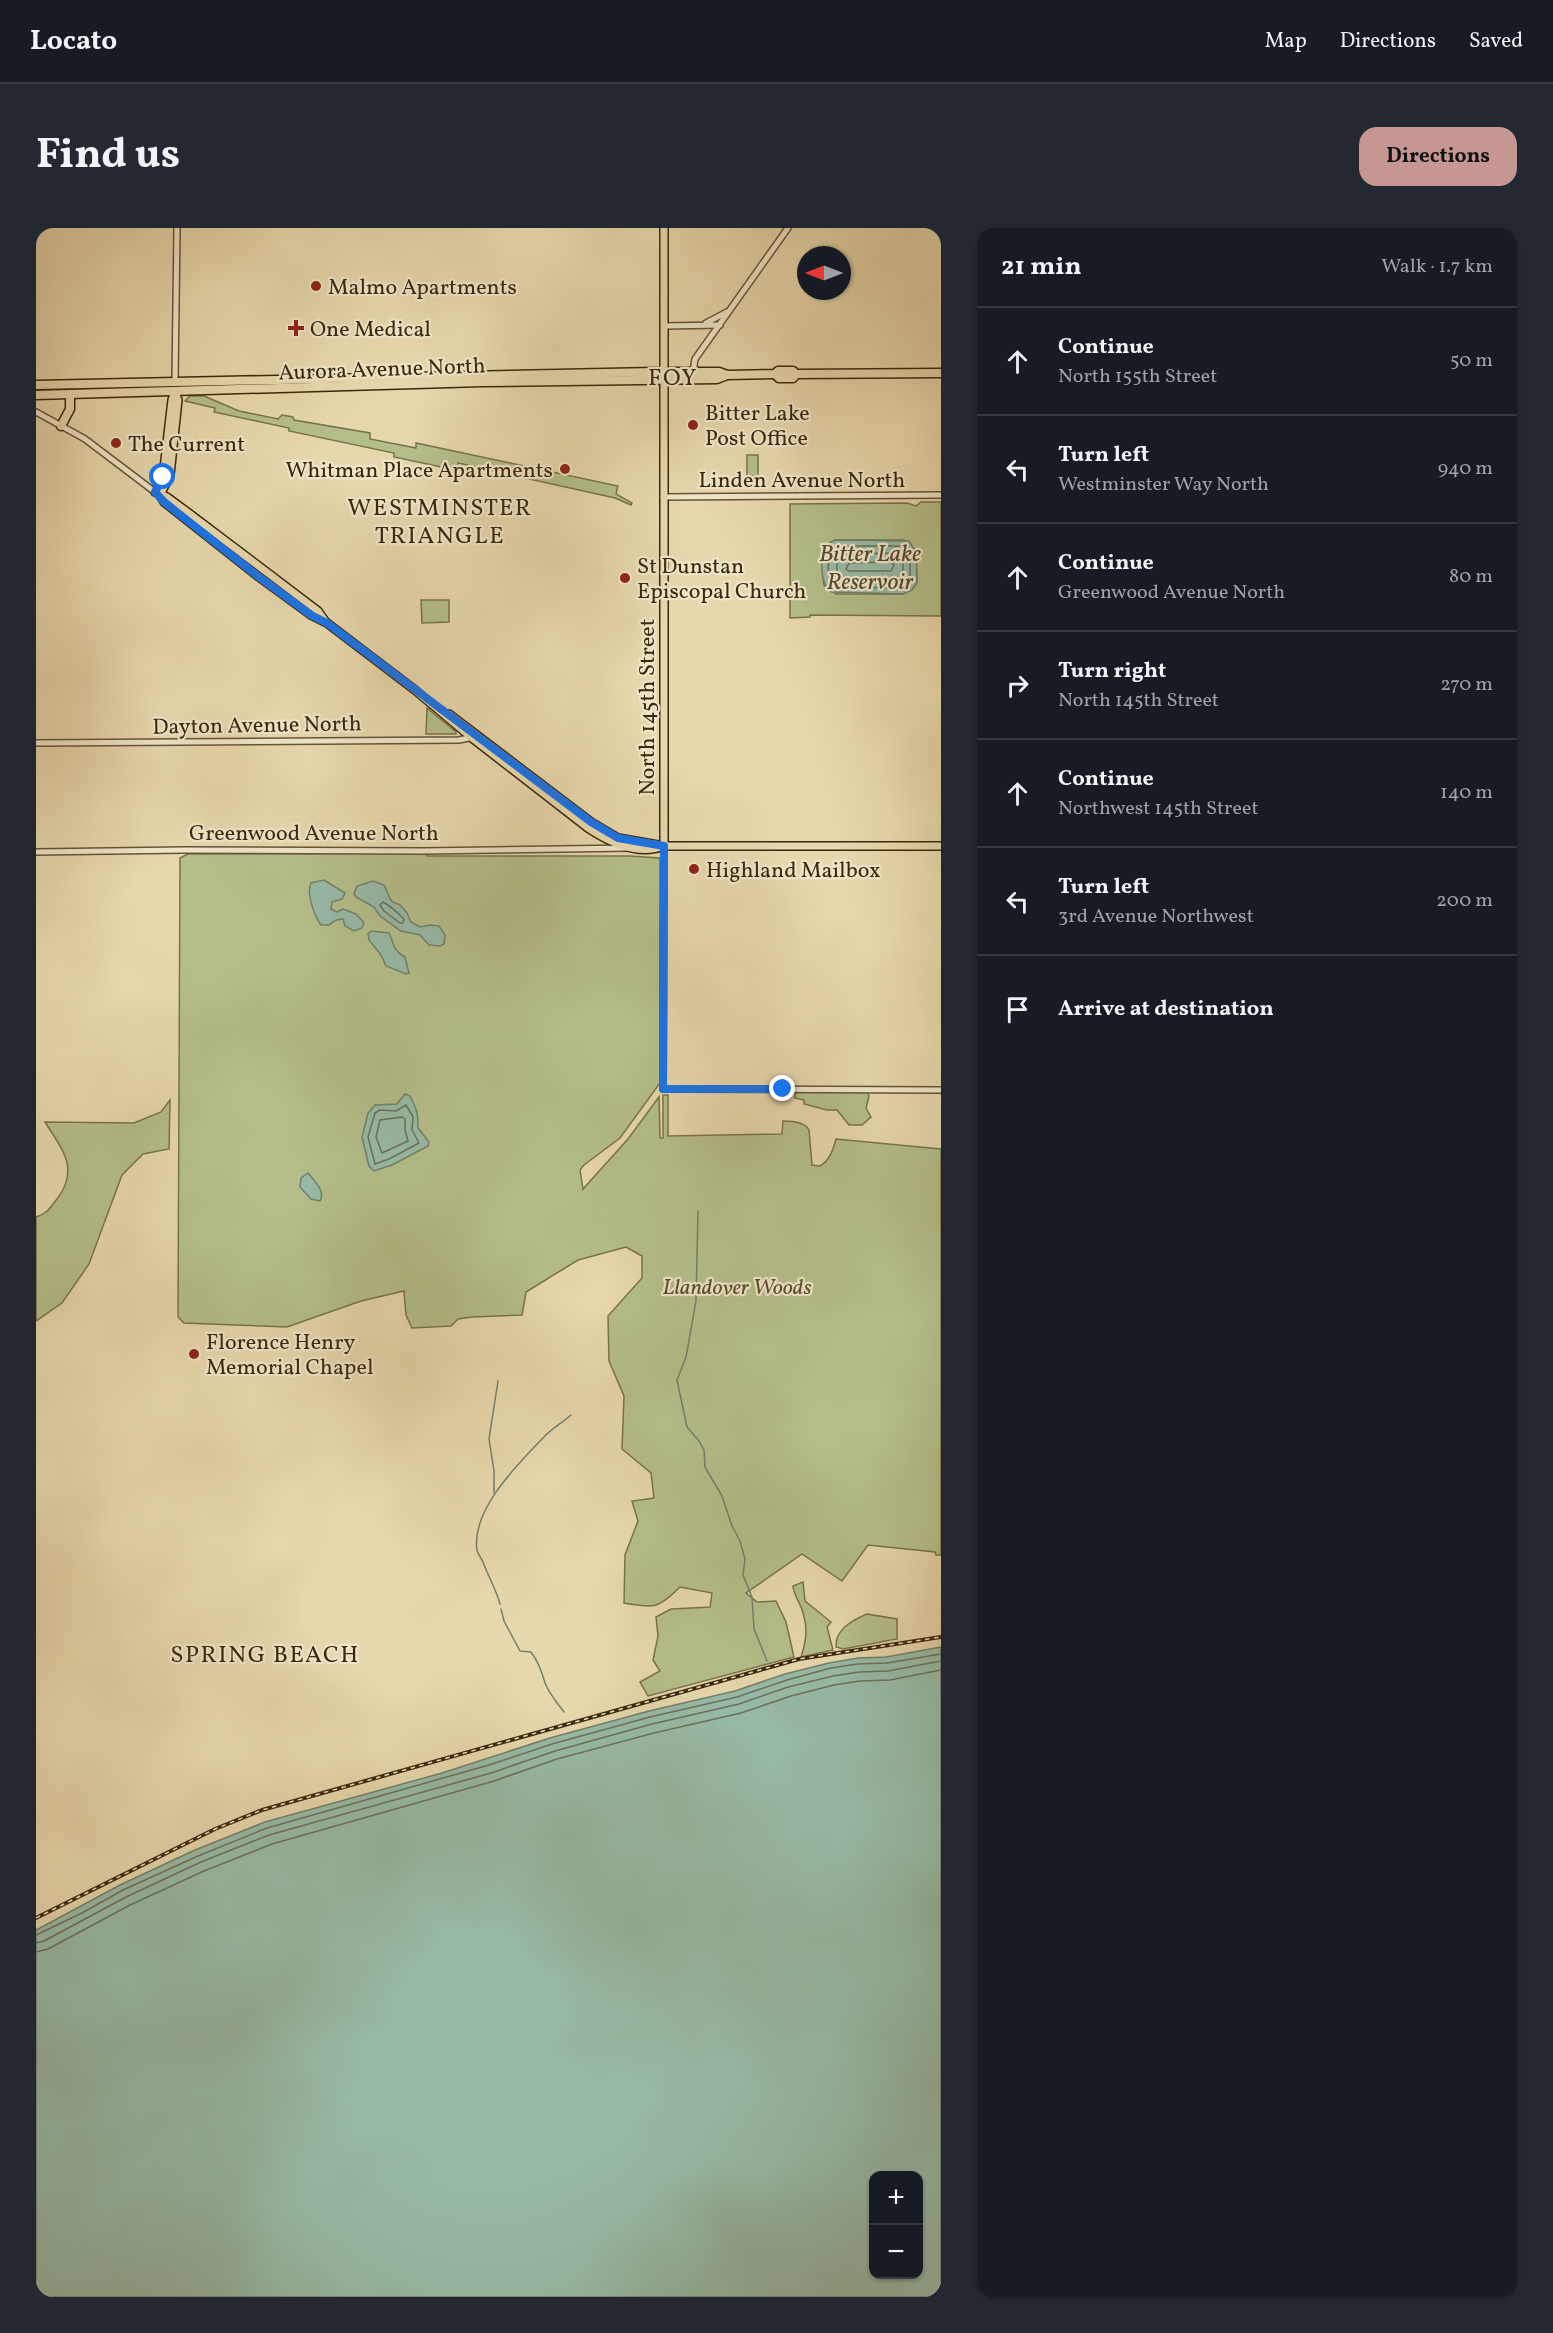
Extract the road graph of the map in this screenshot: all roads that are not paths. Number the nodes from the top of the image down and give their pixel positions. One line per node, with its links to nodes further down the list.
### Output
1 (177, 228): 21 (street)
2 (664, 228): 6 (main road, North 145th Street)
3 (788, 228): 4 (street)
4 (731, 310): 5 (street); 7 (street)
5 (720, 325): 7 (street); 8 (street)
6 (664, 326): 7 (street); 15 (main road, North 145th Street)
7 (700, 326)
8 (693, 372): 12 (highway, Aurora Avenue North); 15 (highway, Aurora Avenue North)
9 (941, 373): 12 (highway, Aurora Avenue North)
10 (504, 374): 11 (highway, Aurora Avenue North); 14 (highway, Aurora Avenue North); 16 (main road)
11 (538, 374): 15 (highway, Aurora Avenue North); 17 (main road)
12 (728, 375): 15 (highway, Aurora Avenue North)
13 (420, 376): 14 (highway, Aurora Avenue North); 20 (main road); 21 (highway, Aurora Avenue North)
14 (450, 376): 18 (main road)
15 (664, 376): 17 (highway, Aurora Avenue North); 28 (main road, North 145th Street)
16 (483, 382): 17 (highway, Aurora Avenue North); 18 (highway, Aurora Avenue North)
17 (518, 382)
18 (440, 384): 20 (highway, Aurora Avenue North)
19 (36, 385): 21 (highway, Aurora Avenue North)
20 (398, 386): 21 (highway, Aurora Avenue North)
21 (175, 387): 22 (highway, Aurora Avenue North); 26 (main road)
22 (70, 394): 23 (highway, Aurora Avenue North); 25 (highway)
23 (36, 395)
24 (36, 412): 25 (street)
25 (61, 426): 26 (street)
26 (158, 494): 29 (main road)
27 (941, 495): 28 (street, Linden Avenue North)
28 (663, 497): 33 (main road, North 145th Street)
29 (474, 736): 30 (street, Dayton Avenue North); 31 (main road); 32 (main road)
30 (36, 743)
31 (618, 838): 32 (street, Greenwood Avenue North); 33 (main road, Greenwood Avenue North)
32 (608, 840): 35 (main road); 36 (street, Greenwood Avenue North)
33 (664, 846): 34 (main road, Greenwood Avenue North); 35 (main road, Greenwood Avenue North); 38 (street, North 145th Street)
34 (941, 846)
35 (631, 848): 36 (street, Greenwood Avenue North)
36 (591, 850): 37 (street, Greenwood Avenue North)
37 (36, 852)
38 (941, 1090)

